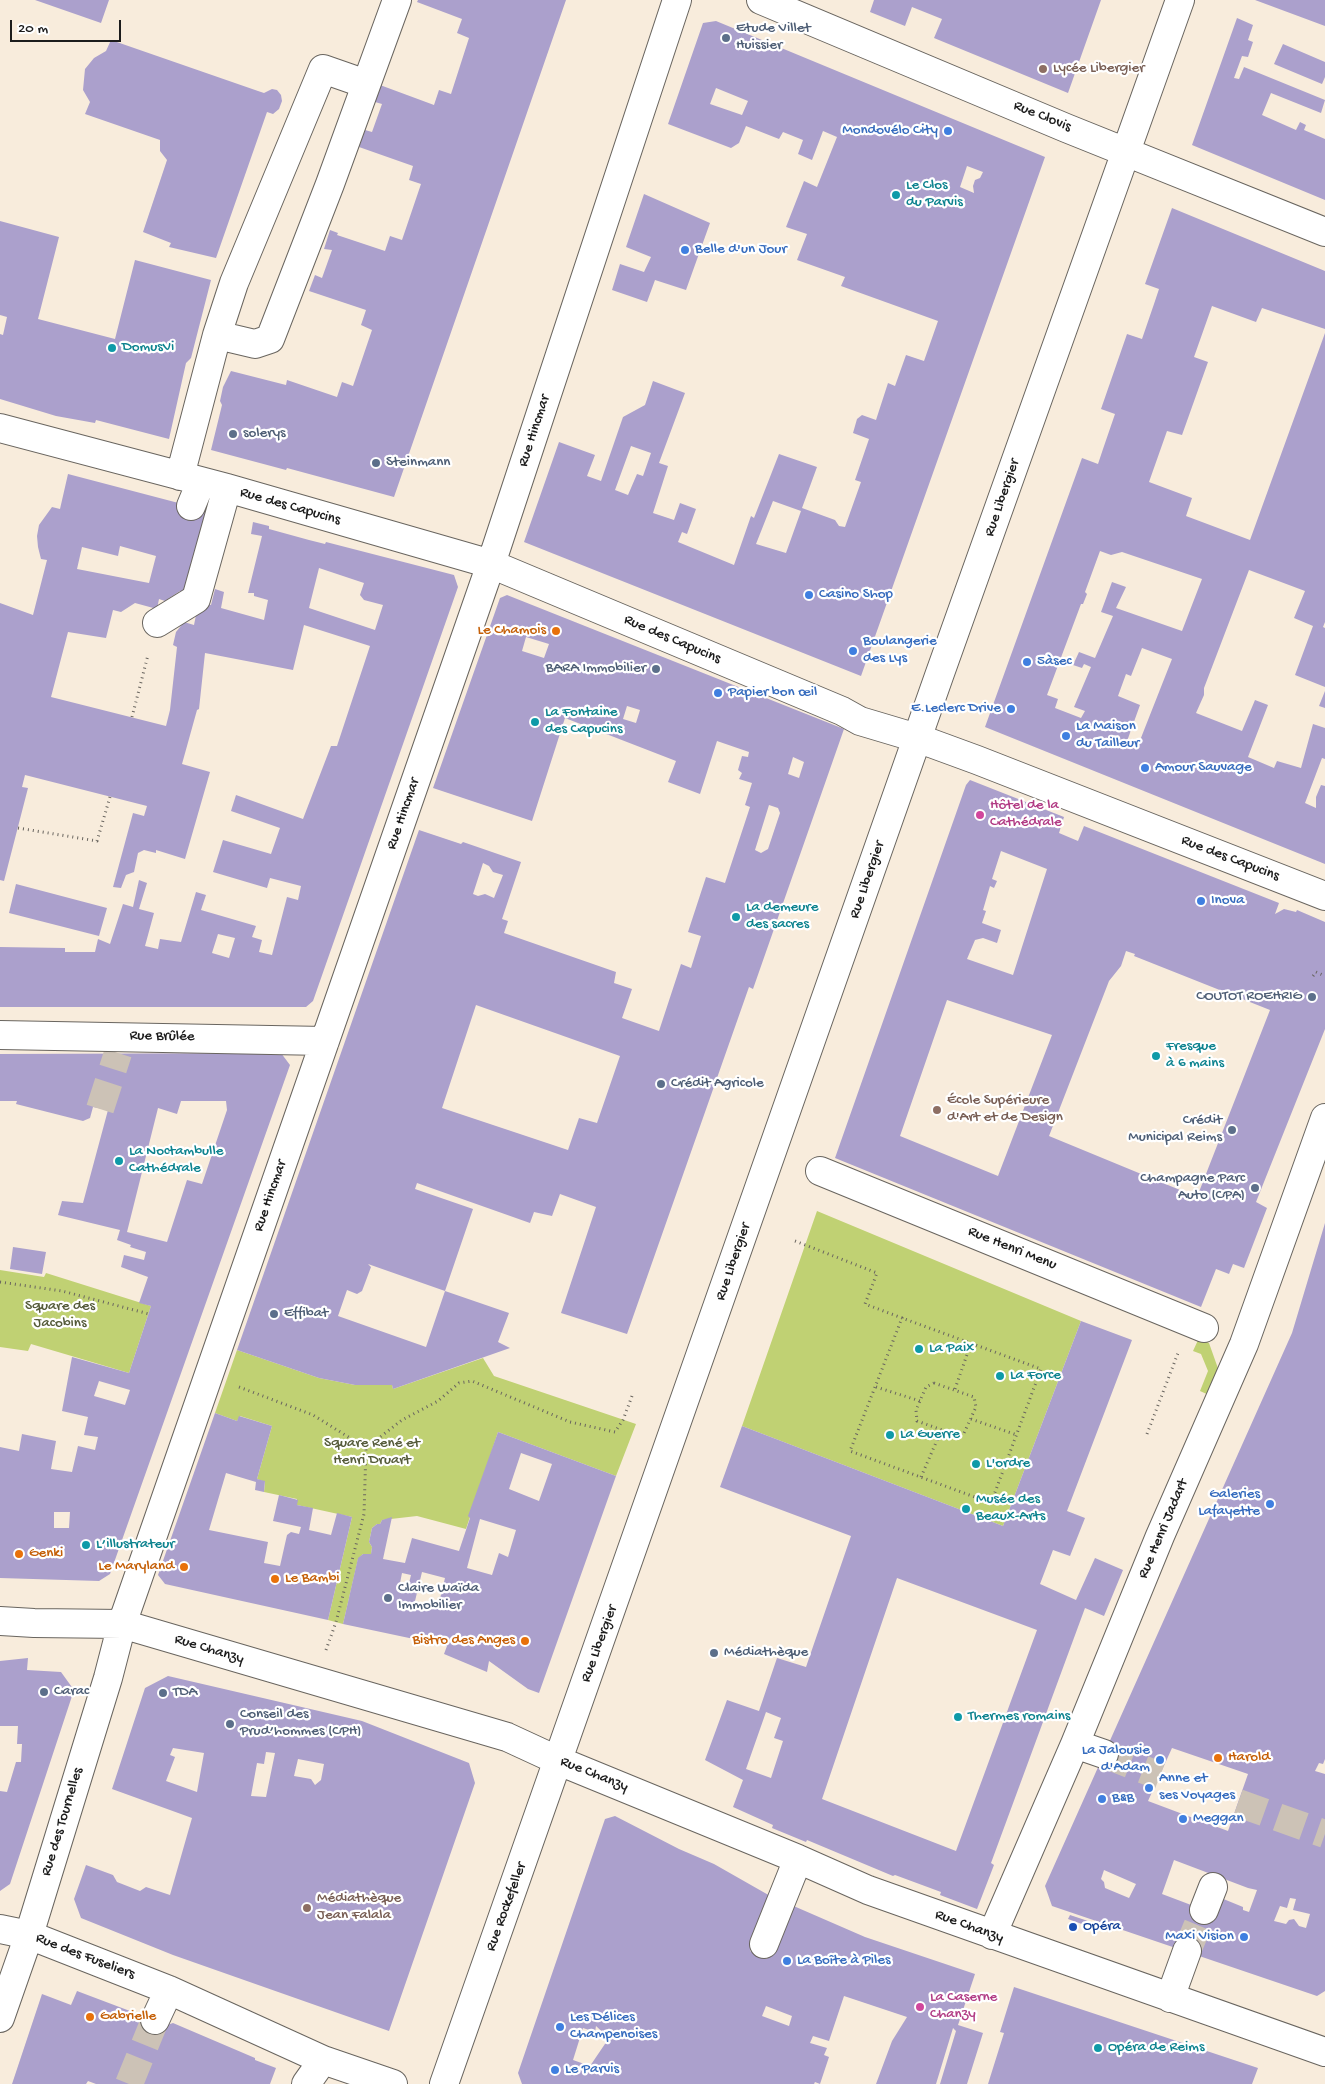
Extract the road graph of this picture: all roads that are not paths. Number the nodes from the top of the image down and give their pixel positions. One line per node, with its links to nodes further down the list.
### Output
1 (396, 0): 5 (street)
2 (677, 0): 11 (street, Rue Hincmar)
3 (760, 0): 6 (street, Rue Clovis)
4 (1180, 0): 6 (street, Rue Libergier)
5 (366, 84): 8 (street); 8 (street)
6 (1126, 150): 7 (street, Rue Clovis); 13 (street, Rue Libergier)
7 (1325, 232)
8 (217, 335): 10 (street)
9 (0, 428): 10 (street, Rue des Capucins)
10 (200, 488): 11 (street, Rue des Capucins); 12 (street)
11 (491, 564): 13 (street, Rue des Capucins); 16 (street, Rue Hincmar)
12 (157, 624)
13 (918, 738): 14 (street, Rue des Capucins); 24 (street, Rue Libergier)
14 (1325, 896)
15 (0, 1035): 16 (street, Rue Brûlée)
16 (325, 1042): 21 (street, Rue Hincmar)
17 (1325, 1118): 22 (street, Rue Henri Jadart)
18 (820, 1171): 19 (street, Rue Henri Menu)
19 (1197, 1325)
20 (0, 1621): 21 (street, Rue Chanzy)
21 (122, 1624): 24 (street, Rue Chanzy); 27 (street, Rue des Tournelles)
22 (1074, 1744): 23 (street); 28 (street, Rue Henri Jadart)
23 (1104, 1754)
24 (559, 1761): 25 (street, Rue Chanzy); 39 (street, Rue Rockefeller)
25 (798, 1859): 28 (street, Rue Chanzy); 29 (street)
26 (0, 1929): 27 (street, Rue des Fuseliers)
27 (29, 1935): 31 (street, Rue des Fuseliers); 33 (street, Rue des Tournelles)
28 (992, 1935): 32 (street, Rue Chanzy)
29 (764, 1944)
30 (1187, 1951): 32 (street)
31 (169, 1990): 34 (street); 36 (street, Rue des Fuseliers)
32 (1170, 1998): 35 (street, Rue Chanzy)
33 (0, 2018)
34 (154, 2020)
35 (1325, 2052)
36 (323, 2060): 37 (street); 38 (street, Rue des Fuseliers)
37 (306, 2084)
38 (393, 2084)
39 (444, 2084)

